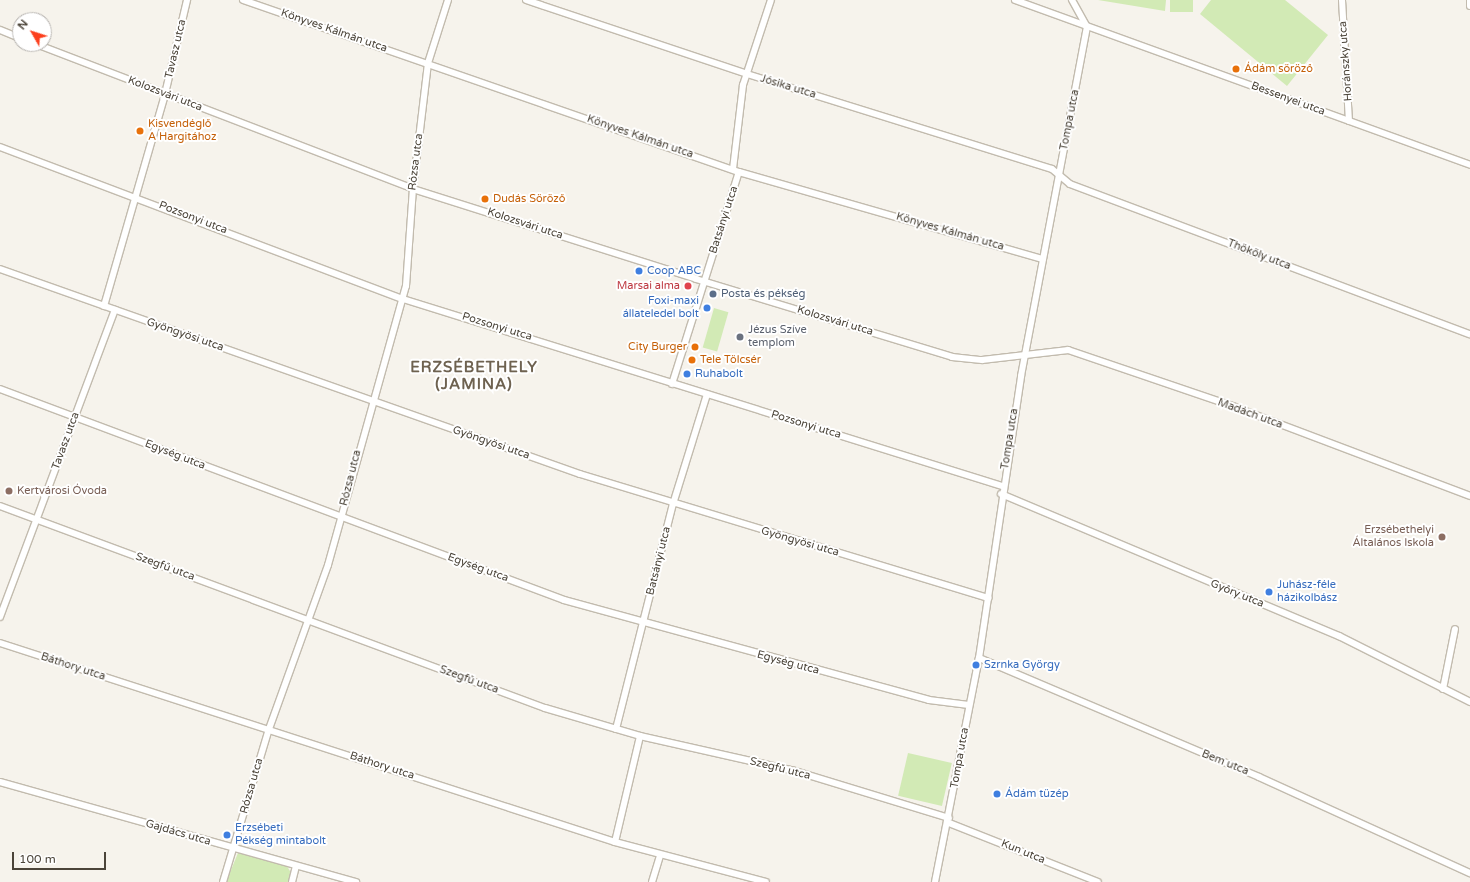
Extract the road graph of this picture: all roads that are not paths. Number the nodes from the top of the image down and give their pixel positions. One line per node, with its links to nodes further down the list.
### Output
1 (187, 0): 17 (street, Tavasz utca)
2 (243, 0): 15 (street, Könyves Kálmán utca)
3 (448, 0): 15 (street, Rózsa utca)
4 (526, 0): 16 (street, Jósika utca)
5 (771, 0): 16 (street, Batsányi utca)
6 (1015, 0): 11 (street, Bessenyei utca)
7 (1072, 0): 11 (street)
8 (1342, 0): 18 (street, Horánszky utca)
9 (1470, 0): 10 (street)
10 (1470, 6)
11 (1087, 27): 18 (street, Bessenyei utca); 23 (street, Tompa utca)
12 (0, 30): 13 (street)
13 (12, 35)
14 (52, 50): 17 (street, Kolozsvári utca)
15 (428, 63): 22 (street, Könyves Kálmán utca); 24 (street, Rózsa utca)
16 (747, 74): 21 (street, Jósika utca); 22 (street, Batsányi utca)
17 (165, 94): 24 (street, Kolozsvári utca); 25 (street, Tavasz utca)
18 (1349, 121): 20 (street, Bessenyei utca)
19 (0, 147): 25 (street, Pozsonyi utca)
20 (1470, 165)
21 (1052, 169): 23 (street, Thököly utca)
22 (736, 170): 26 (street, Könyves Kálmán utca); 28 (street, Batsányi utca)
23 (1059, 176): 26 (street, Tompa utca); 32 (street, Thököly utca)
24 (412, 189): 28 (street, Kolozsvári utca); 29 (street, Rózsa utca)
25 (135, 196): 29 (street, Pozsonyi utca); 30 (street, Tavasz utca)
26 (1043, 259): 33 (street, Tompa utca)
27 (0, 269): 30 (street, Gyöngyösi utca)
28 (704, 281): 33 (street, Kolozsvári utca); 34 (street, Batsányi utca)
29 (403, 299): 34 (street, Pozsonyi utca); 37 (street, Rózsa utca)
30 (104, 306): 31 (street, Gyöngyösi utca)
31 (115, 310): 37 (street, Gyöngyösi utca); 38 (street, Tavasz utca)
32 (1470, 334)
33 (1027, 352): 39 (street, Tompa utca); 41 (street, Madách utca)
34 (672, 384): 36 (street, Pozsonyi utca)
35 (0, 389): 38 (street, Egység utca)
36 (707, 394): 39 (street, Pozsonyi utca); 42 (street, Batsányi utca)
37 (371, 401): 42 (street, Gyöngyösi utca); 44 (street, Rózsa utca)
38 (75, 417): 44 (street, Egység utca); 45 (street, Tavasz utca)
39 (1002, 486): 40 (street, Tompa utca)
40 (1001, 494): 46 (street, Tompa utca); 53 (street, Győry utca)
41 (1470, 496)
42 (673, 504): 46 (street, Gyöngyösi utca); 49 (street, Batsányi utca)
43 (0, 506): 45 (street, Szegfű utca)
44 (342, 518): 48 (street, Rózsa utca); 49 (street, Egység utca)
45 (37, 520): 47 (street, Tavasz utca); 48 (street, Szegfű utca)
46 (988, 598): 52 (street, Tompa utca)
47 (0, 617)
48 (308, 619): 56 (street, Rózsa utca); 57 (street, Szegfű utca)
49 (644, 625): 55 (street, Egység utca); 57 (street, Batsányi utca)
50 (1456, 629): 53 (street)
51 (0, 643): 56 (street, Báthory utca)
52 (979, 658): 55 (street, Tompa utca); 65 (street, Bem utca)
53 (1443, 689): 54 (street, Győry utca)
54 (1470, 702)
55 (969, 705): 60 (street, Tompa utca)
56 (269, 729): 61 (street, Báthory utca); 62 (street, Rózsa utca)
57 (616, 729): 58 (street, Szegfű utca)
58 (640, 736): 60 (street, Szegfű utca); 61 (street)
59 (0, 782): 62 (street, Gajdács utca)
60 (949, 820): 71 (street, Tompa utca); 72 (street, Kun utca)
61 (615, 842): 63 (street, Báthory utca)
62 (234, 849): 64 (street, Gajdács utca); 66 (street, Rózsa utca)
63 (660, 855): 69 (street); 70 (street, Báthory utca)
64 (296, 866): 67 (street); 68 (street, Gajdács utca)
65 (1470, 873)
66 (223, 882)
67 (292, 882)
68 (356, 882)
69 (652, 882)
70 (766, 882)
71 (935, 882)
72 (1098, 882)

